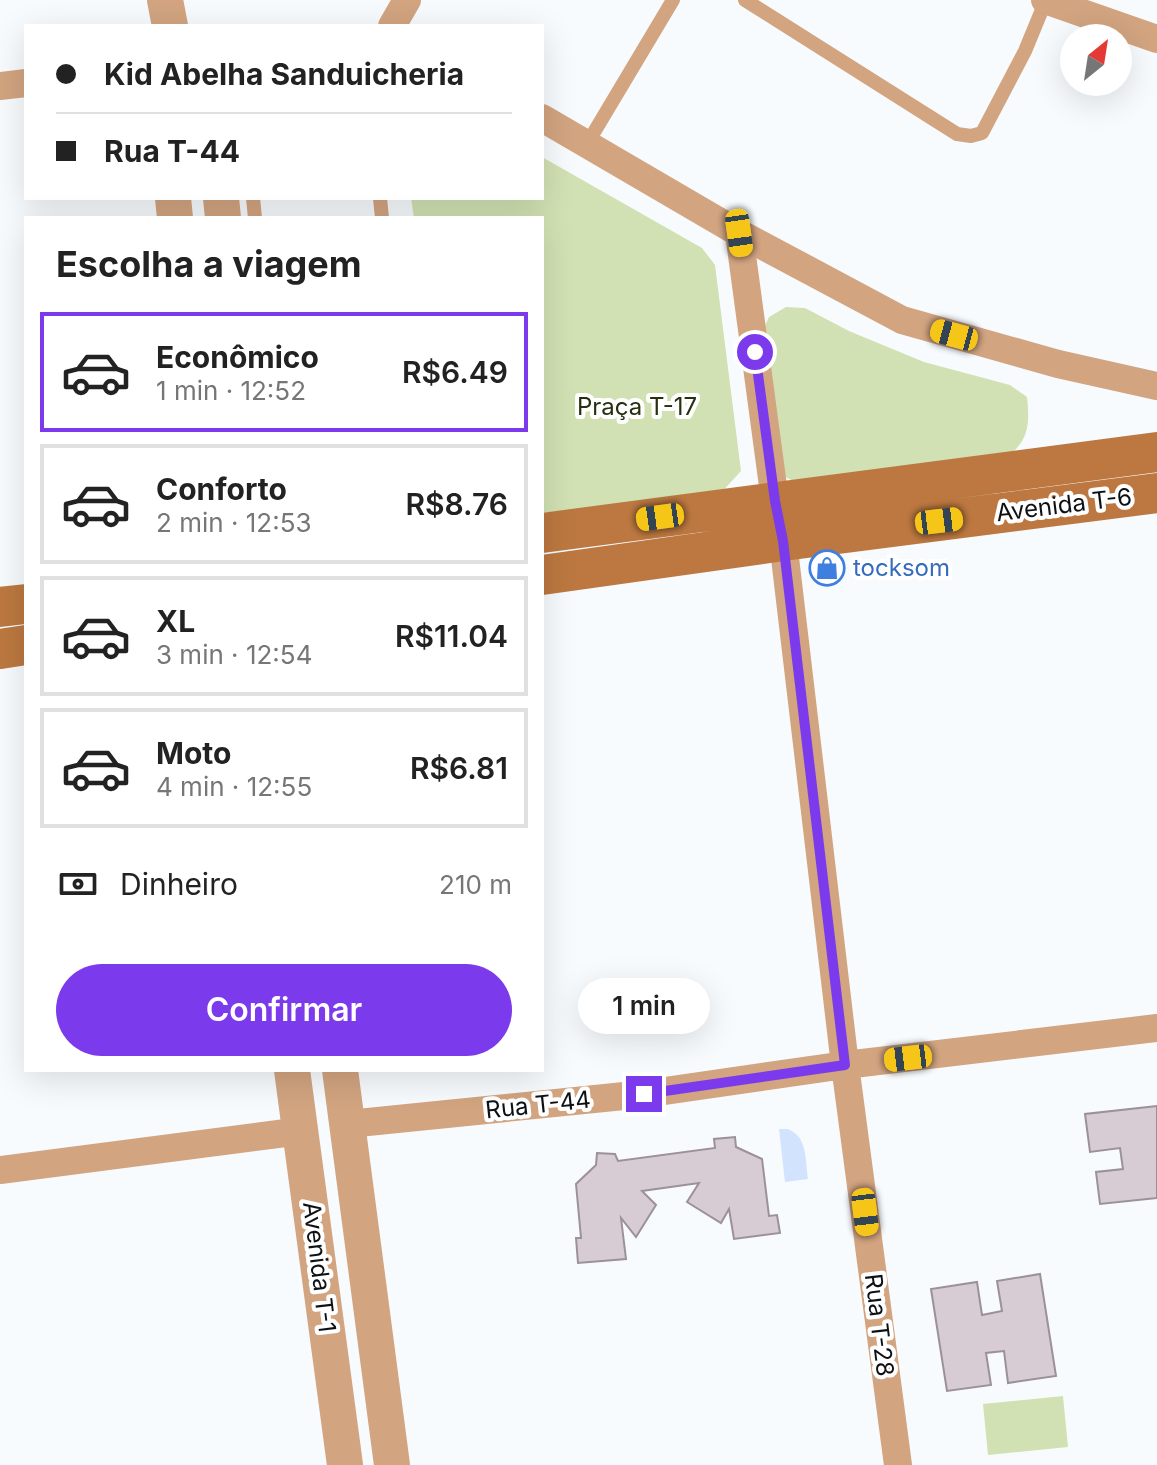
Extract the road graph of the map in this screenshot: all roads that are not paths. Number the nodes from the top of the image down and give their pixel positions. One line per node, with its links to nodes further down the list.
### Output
1 (165, 0): 6 (street)
2 (407, 0): 7 (street)
3 (673, 0): 12 (lane)
4 (745, 0): 5 (lane)
5 (1046, 0): 8 (street)
6 (170, 24)
7 (393, 24)
8 (1157, 39)
9 (24, 83): 10 (street)
10 (0, 86)
11 (544, 119): 12 (street)
12 (587, 144): 13 (street)
13 (739, 233): 14 (street); 17 (street, Rua T-28)
14 (1157, 386)
15 (1157, 452): 17 (main road, Avenida T-6)
16 (1157, 493): 19 (main road, Avenida T-6)
17 (775, 501): 18 (main road, Avenida T-6); 19 (street, Rua T-28)
18 (544, 533)
19 (783, 541): 20 (main road, Avenida T-6); 26 (street, Rua T-28)
20 (544, 575)
21 (24, 604): 22 (main road)
22 (0, 607)
23 (24, 645): 24 (main road)
24 (0, 649)
25 (1157, 1028): 26 (street, Rua T-44)
26 (845, 1065): 29 (street, Rua T-44); 34 (street, Rua T-28)
27 (292, 1072): 30 (street, Avenida T-1)
28 (340, 1072): 29 (street, Avenida T-1)
29 (348, 1124): 33 (street, Avenida T-1)
30 (301, 1131): 31 (street); 32 (street, Avenida T-1)
31 (0, 1170)
32 (345, 1465)
33 (392, 1465)
34 (898, 1465)

